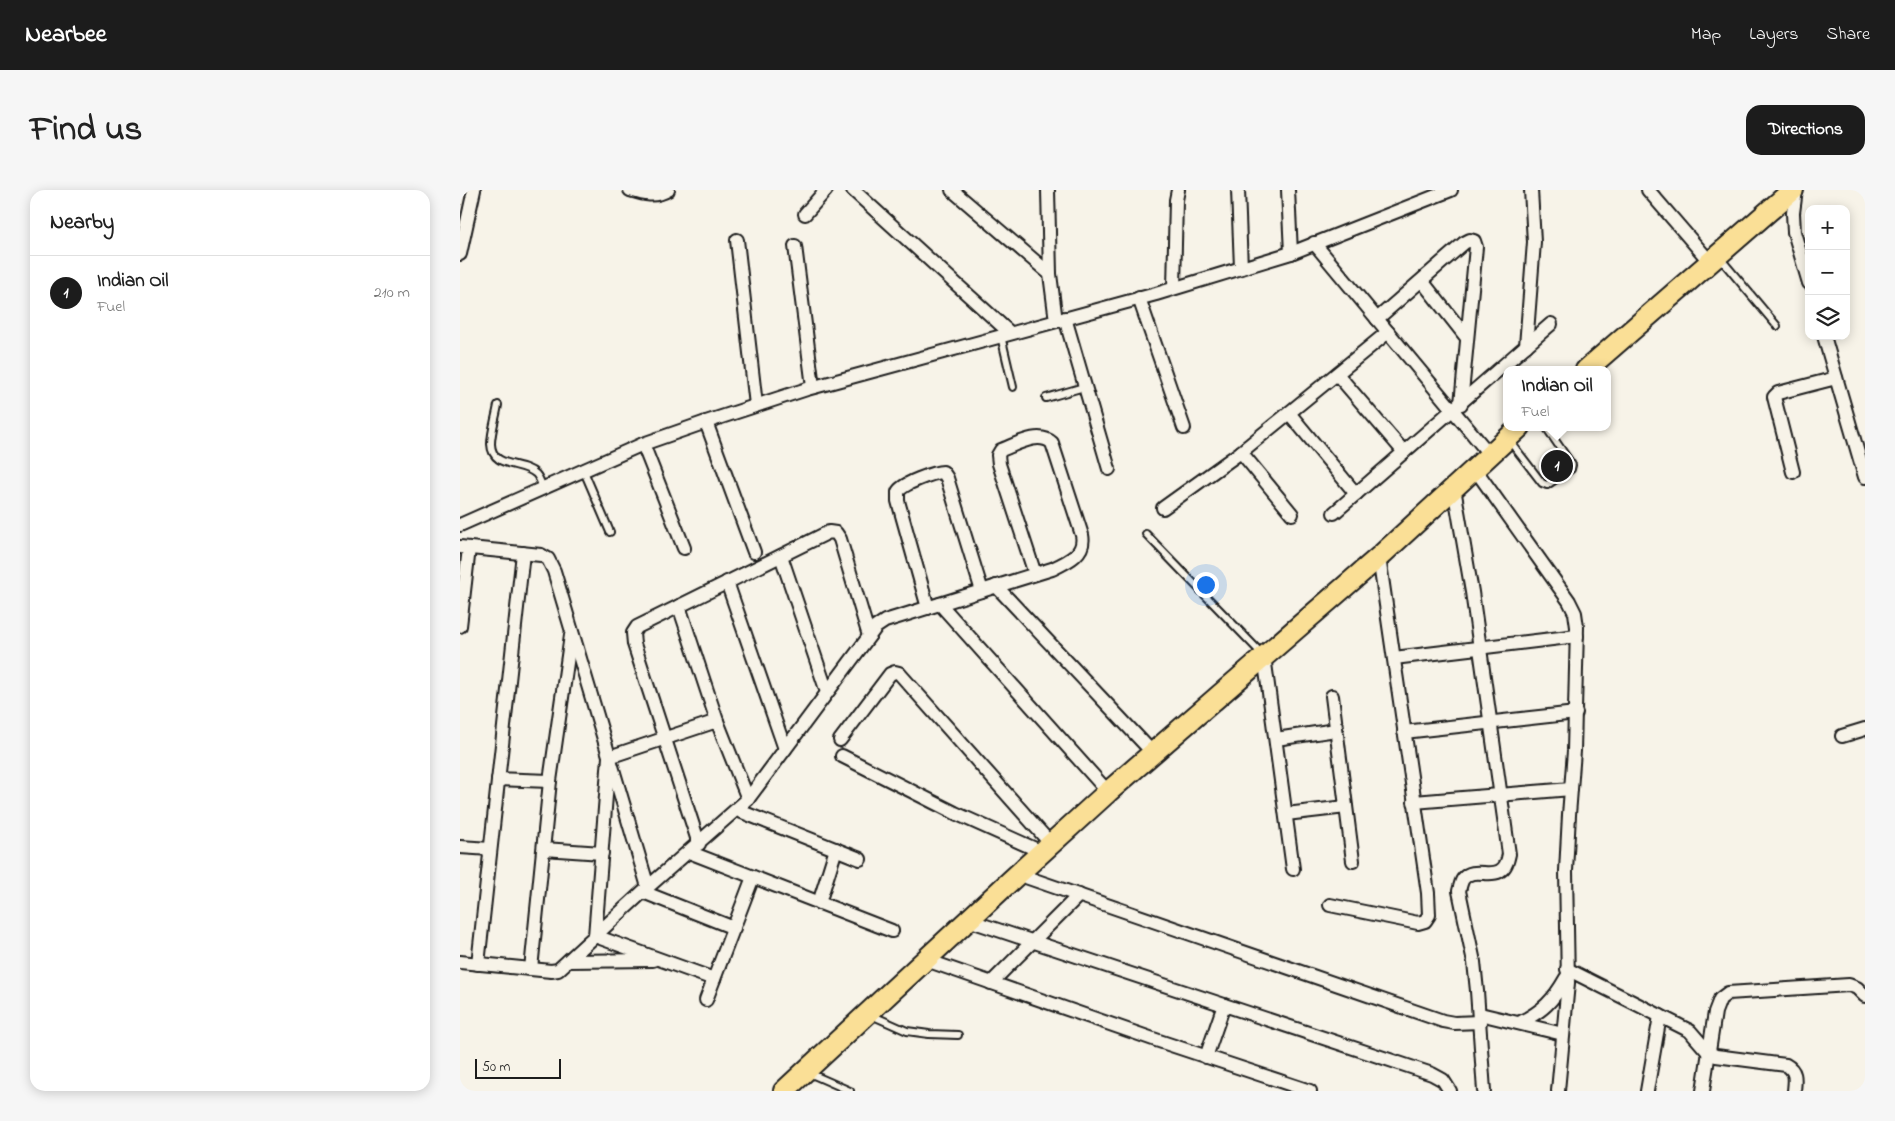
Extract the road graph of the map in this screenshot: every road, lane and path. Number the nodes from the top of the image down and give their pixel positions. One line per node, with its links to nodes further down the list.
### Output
1 (474, 190): 21 (street)
2 (630, 190): 3 (street)
3 (668, 190)
4 (826, 190): 16 (street)
5 (853, 190): 34 (street)
6 (952, 190): 25 (street)
7 (1048, 190): 25 (street)
8 (1178, 190): 27 (street)
9 (1238, 190): 23 (street)
10 (1288, 190): 20 (street)
11 (1451, 190): 18 (street)
12 (1530, 190): 37 (street)
13 (1648, 190): 22 (street)
14 (1792, 190): 22 (main road)
15 (1796, 190): 24 (street)
16 (805, 214)
17 (737, 240): 47 (street)
18 (1314, 243): 20 (street); 30 (street)
19 (795, 246): 43 (street)
20 (1291, 253): 23 (street)
21 (460, 254)
22 (1714, 259): 32 (lane); 40 (main road)
23 (1240, 268): 27 (street)
24 (1805, 269)
25 (1050, 274): 29 (street)
26 (1422, 281): 30 (street); 35 (street); 35 (street)
27 (1174, 288): 28 (street)
28 (1140, 298): 29 (street); 52 (street)
29 (1060, 319): 34 (street); 45 (street)
30 (1378, 319): 33 (street)
31 (1551, 324): 37 (street)
32 (1776, 326)
33 (1388, 332): 41 (street); 49 (street)
34 (1006, 335): 43 (street); 44 (lane)
35 (1467, 338): 49 (street)
36 (1825, 340): 42 (street)
37 (1526, 346): 39 (street)
38 (1503, 366): 49 (street)
39 (1503, 366)
40 (1591, 366)
41 (1337, 374): 50 (street); 57 (street)
42 (1836, 378): 62 (street); 63 (street)
43 (813, 387): 47 (street)
44 (1013, 387)
45 (1084, 387): 46 (lane); 60 (street)
46 (1046, 398)
47 (756, 405): 51 (street)
48 (498, 406): 64 (lane)
49 (1457, 407): 57 (street); 58 (street)
50 (1289, 413): 56 (street); 66 (street)
51 (706, 422): 55 (street); 75 (street)
52 (1184, 428)
53 (1549, 431): 54 (lane)
54 (1514, 433): 58 (main road)
55 (643, 444): 59 (street); 74 (street)
56 (1241, 452): 67 (street); 69 (street)
57 (1404, 452): 66 (street)
58 (1490, 455): 61 (main road)
59 (583, 469): 64 (street); 71 (lane)
60 (1109, 469)
61 (1475, 469): 65 (main road); 88 (street)
62 (1793, 472)
63 (1865, 475)
64 (543, 488): 70 (street)
65 (1454, 488): 78 (main road); 89 (street)
66 (1356, 494): 68 (street)
67 (1163, 508)
68 (1334, 513)
69 (1292, 514)
70 (460, 526)
71 (610, 532)
72 (1146, 534): 90 (lane)
73 (465, 548): 76 (street); 85 (street)
74 (684, 548)
75 (754, 552)
76 (523, 553): 86 (street); 108 (street)
77 (781, 556): 80 (street); 87 (street); 92 (street)
78 (1379, 557): 90 (main road); 91 (street)
79 (1035, 574): 79 (street); 81 (street)
80 (727, 582): 83 (street); 104 (street)
81 (996, 586): 82 (street); 105 (street)
82 (982, 591): 84 (street); 84 (street)
83 (679, 606): 95 (street); 101 (street)
84 (934, 606): 87 (street); 111 (street)
85 (460, 626)
86 (572, 630): 107 (street); 109 (street)
87 (869, 636): 92 (street)
88 (1577, 636): 89 (street); 94 (street)
89 (1480, 648): 91 (street); 96 (street)
90 (1264, 656): 102 (street); 105 (main road)
91 (1394, 658): 99 (street)
92 (827, 692): 104 (street)
93 (1332, 696): 98 (street)
94 (1576, 713): 96 (street); 110 (street)
95 (718, 721): 101 (street); 113 (street)
96 (1490, 721): 99 (street); 112 (street)
97 (1865, 729): 100 (street)
98 (1336, 730): 102 (street); 115 (street)
99 (1404, 732): 114 (street)
100 (1842, 736)
101 (665, 738): 107 (street); 119 (street)
102 (1276, 739): 117 (street)
103 (840, 740): 120 (street)
104 (785, 749): 113 (street)
105 (1153, 753): 111 (main road)
106 (842, 756): 120 (street)
107 (609, 757): 124 (street); 130 (street)
108 (498, 779): 109 (street); 121 (street)
109 (550, 781): 123 (street)
110 (1571, 789): 112 (street); 145 (street)
111 (1108, 792): 120 (main road)
112 (1500, 795): 114 (street); 153 (street)
113 (748, 799): 116 (street)
114 (1414, 802): 133 (street)
115 (1346, 807): 117 (street); 126 (street)
116 (737, 810): 119 (street); 122 (street)
117 (1286, 814): 127 (street)
118 (460, 847): 121 (street)
119 (694, 848): 129 (street); 130 (street)
120 (1046, 848): 128 (main road)
121 (490, 849): 143 (street)
122 (836, 849): 125 (street); 132 (street)
123 (544, 850): 124 (street); 144 (street)
124 (602, 853): 137 (street)
125 (860, 859)
126 (1353, 861)
127 (1293, 869)
128 (1018, 874): 131 (street); 134 (main road)
129 (753, 877): 132 (street); 135 (street)
130 (645, 889): 135 (street); 137 (street)
131 (1079, 895): 138 (street); 153 (street)
132 (819, 902): 136 (street)
133 (1330, 906)
134 (968, 920): 138 (street); 140 (main road)
135 (734, 928): 146 (street)
136 (892, 931)
137 (595, 936): 139 (street); 141 (street)
138 (1032, 941): 147 (street); 150 (street)
139 (662, 960): 141 (street); 146 (street)
140 (926, 960): 147 (street); 151 (main road)
141 (568, 961): 144 (street)
142 (460, 962): 143 (street)
143 (478, 964): 144 (street)
144 (532, 969)
145 (1567, 973): 152 (street); 154 (street); 156 (street)
146 (714, 979): 149 (street)
147 (991, 983): 158 (street)
148 (1865, 996): 157 (street)
149 (706, 1000)
150 (1224, 1005): 158 (street); 163 (street)
151 (867, 1014): 155 (lane); 159 (main road)
152 (1660, 1016): 157 (street); 166 (street)
153 (1480, 1018): 154 (street); 164 (street)
154 (1519, 1023): 156 (street)
155 (958, 1034)
156 (1563, 1034): 165 (street)
157 (1709, 1053): 167 (street); 168 (street)
158 (1206, 1057): 162 (street)
159 (806, 1072): 160 (main road); 161 (lane)
160 (784, 1091)
161 (850, 1091)
162 (1310, 1091)
163 (1450, 1091)
164 (1484, 1091)
165 (1558, 1091)
166 (1647, 1091)
167 (1703, 1091)
168 (1794, 1091)

